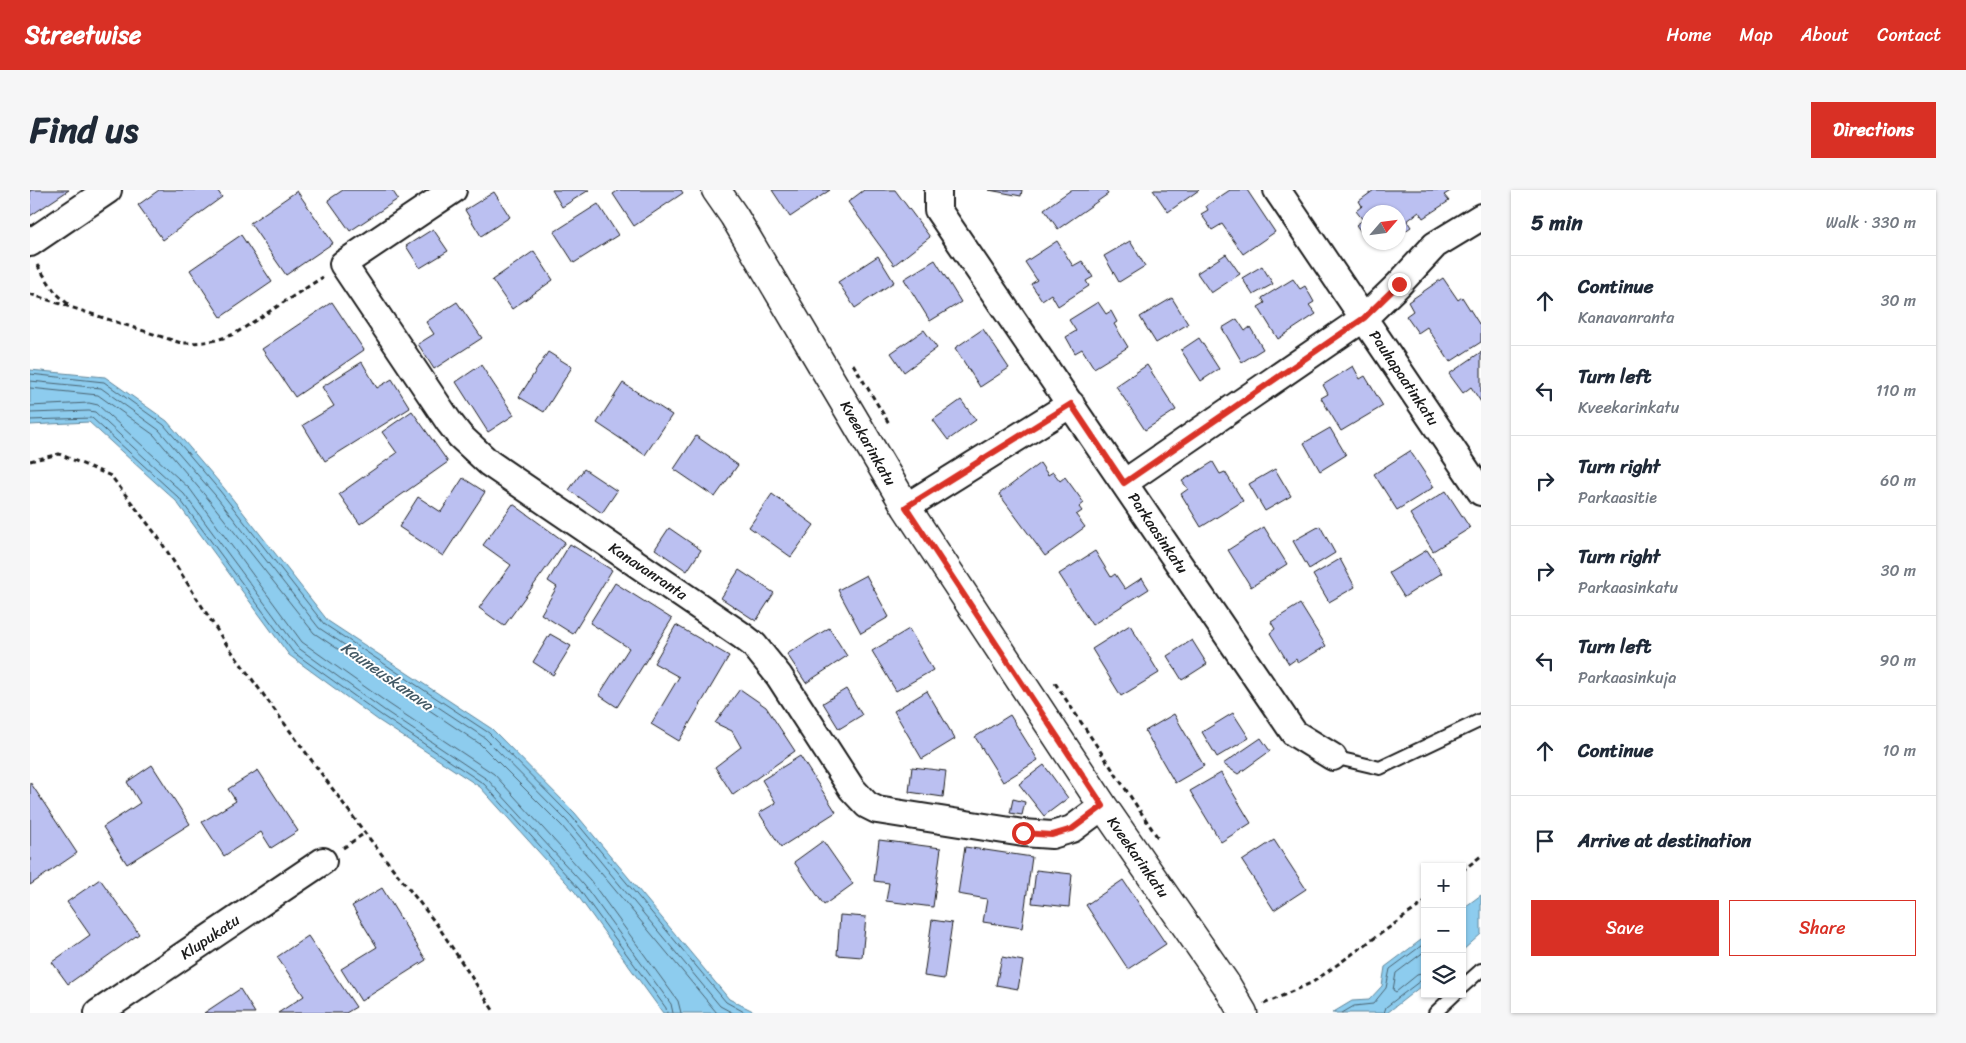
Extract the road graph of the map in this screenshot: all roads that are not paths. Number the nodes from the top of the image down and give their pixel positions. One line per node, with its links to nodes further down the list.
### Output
1 (108, 190): 9 (street)
2 (453, 190): 17 (street, Kanavanranta)
3 (716, 190): 7 (street, Kveekarinkatu)
4 (723, 190): 7 (street, Kveekarinkatu)
5 (1276, 190): 10 (street, Pauhapaatinkatu)
6 (938, 192): 11 (street, Parkaasinkatu)
7 (734, 216): 14 (street, Kveekarinkatu)
8 (1481, 217): 10 (street)
9 (33, 253)
10 (1364, 318): 12 (street); 13 (street, Pauhapaatinkatu)
11 (1071, 404): 12 (street, Parkaasinkatu); 14 (street)
12 (1124, 483): 16 (street, Parkaasinkatu)
13 (1481, 492)
14 (906, 507): 17 (street, Kveekarinkatu)
15 (1481, 720): 16 (lane)
16 (1333, 757)
17 (1103, 806): 22 (street, Kveekarinkatu)
18 (323, 862): 23 (street, Klupukatu)
19 (1481, 970): 20 (lane)
20 (1466, 983)
21 (1451, 998): 24 (lane)
22 (1254, 1005)
23 (98, 1013)
24 (1435, 1013)

